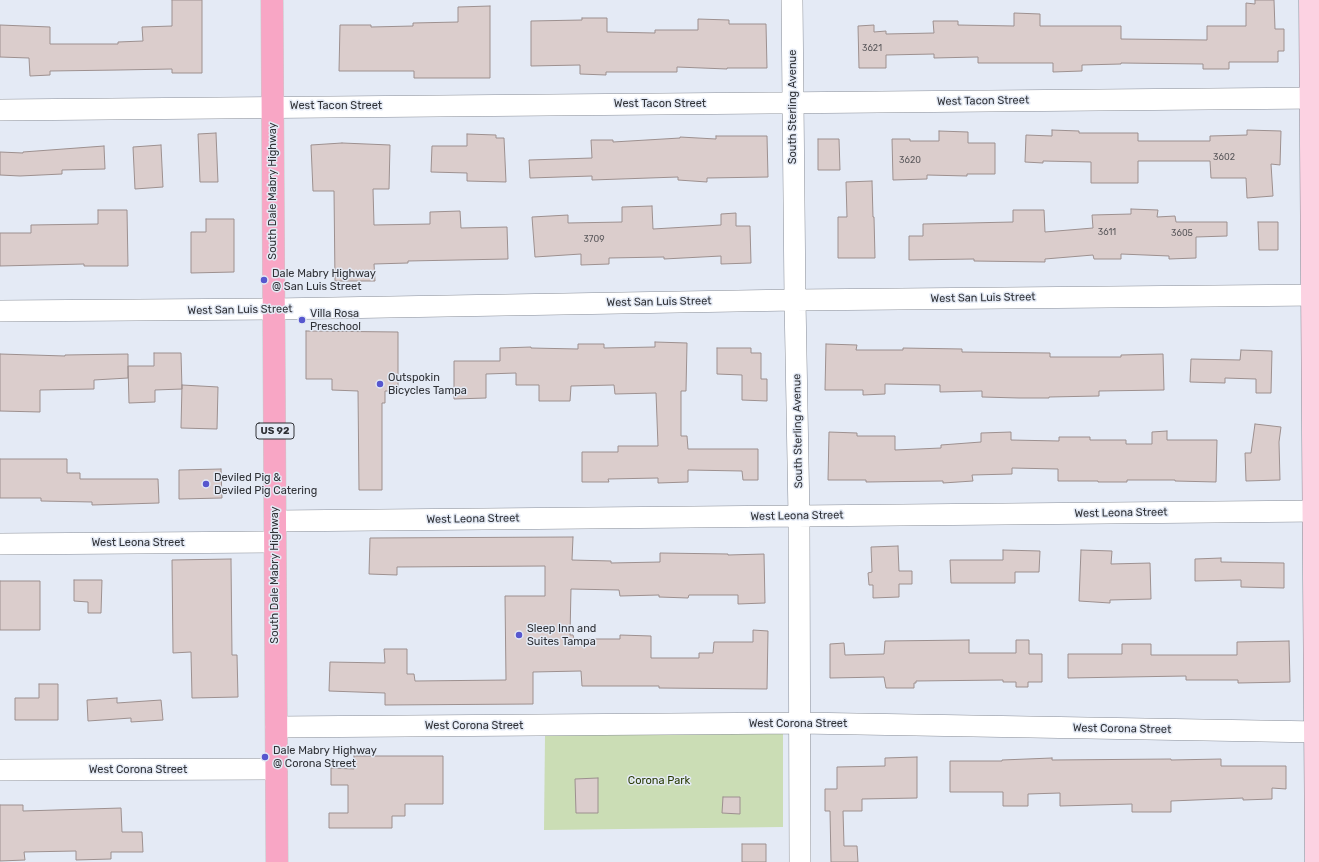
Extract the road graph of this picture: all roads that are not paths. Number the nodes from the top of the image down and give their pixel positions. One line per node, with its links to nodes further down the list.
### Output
1 (272, 0): 6 (main road, South Dale Mabry Highway / US 92)
2 (792, 0): 5 (street, South Sterling Avenue)
3 (1310, 0): 4 (street)
4 (1315, 98): 5 (street, West Tacon Street); 8 (street)
5 (792, 103): 6 (street, West Tacon Street); 9 (street, South Sterling Avenue)
6 (273, 107): 7 (street, West Tacon Street); 10 (main road, South Dale Mabry Highway / US 92)
7 (0, 110)
8 (1316, 295): 9 (street, West San Luis Street); 12 (street)
9 (795, 300): 10 (street, West San Luis Street); 13 (street, South Sterling Avenue)
10 (274, 309): 11 (street, West San Luis Street); 14 (main road, South Dale Mabry Highway / US 92)
11 (0, 311)
12 (1317, 511): 13 (street, West Leona Street); 18 (street)
13 (800, 516): 14 (street, West Leona Street); 16 (street, South Sterling Avenue)
14 (275, 531): 15 (street, West Leona Street); 17 (main road, South Dale Mabry Highway / US 92)
15 (0, 544)
16 (800, 723): 17 (street, West Corona Street); 18 (street, West Corona Street); 22 (street, South Sterling Avenue)
17 (276, 727): 19 (main road, South Dale Mabry Highway / US 92)
18 (1317, 732): 23 (street)
19 (277, 769): 20 (street, West Corona Street); 21 (main road, South Dale Mabry Highway / US 92)
20 (0, 770)
21 (277, 862)
22 (800, 862)
23 (1316, 862)

